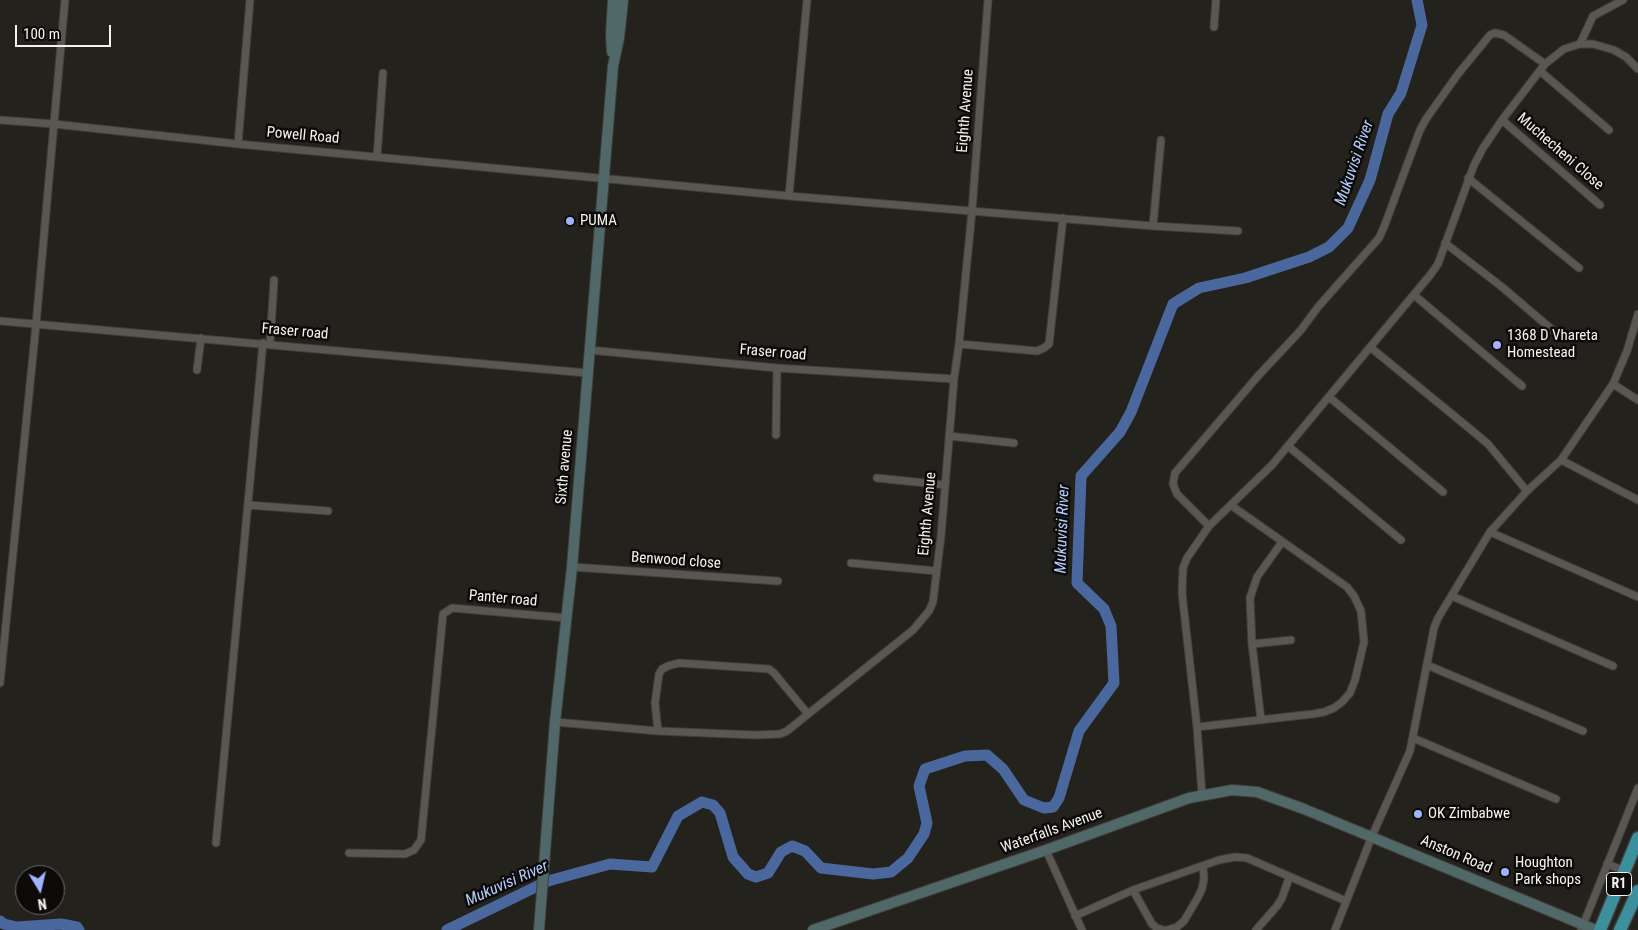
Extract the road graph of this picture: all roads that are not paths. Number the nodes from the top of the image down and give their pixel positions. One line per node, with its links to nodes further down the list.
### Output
1 (65, 0): 18 (street)
2 (250, 0): 21 (street)
3 (612, 0): 12 (street)
4 (623, 0): 12 (street)
5 (807, 0): 25 (street)
6 (988, 0): 27 (street, Eighth Avenue)
7 (1216, 0): 9 (street)
8 (1623, 0): 10 (street)
9 (1214, 27)
10 (1580, 44): 11 (street); 13 (street)
11 (1545, 64): 14 (street); 65 (street)
12 (613, 66): 23 (street, Sixth avenue)
13 (1638, 69)
14 (1540, 71): 17 (street); 19 (street)
15 (383, 73): 22 (street)
16 (0, 120): 18 (street, Powell Road)
17 (1502, 120): 24 (street); 26 (street, Muchecheni Close)
18 (54, 124): 21 (street, Powell Road); 37 (street)
19 (1609, 130)
20 (1161, 140): 29 (street)
21 (238, 144): 22 (street, Powell Road)
22 (377, 157): 23 (street, Powell Road)
23 (604, 178): 25 (street, Powell Road); 43 (street, Sixth avenue)
24 (1468, 178): 31 (street); 32 (street)
25 (789, 196): 27 (street, Powell Road)
26 (1600, 205)
27 (972, 212): 28 (street, Powell Road); 41 (street, Eighth Avenue)
28 (1062, 218): 29 (street, Powell Road); 41 (street)
29 (1153, 226): 30 (street, Powell Road)
30 (1238, 231)
31 (1445, 243): 34 (street); 38 (street)
32 (1580, 268)
33 (274, 280): 40 (street)
34 (1414, 295): 42 (street); 49 (street)
35 (1638, 314): 48 (street)
36 (0, 321): 37 (street, Fraser road)
37 (36, 325): 39 (street, Fraser road); 80 (street)
38 (1556, 333)
39 (201, 338): 40 (street, Fraser road); 45 (street)
40 (266, 344): 46 (street, Fraser road); 62 (street)
41 (959, 344): 47 (street, Eighth Avenue)
42 (1370, 347): 50 (street); 59 (street)
43 (589, 350): 44 (street, Fraser road); 46 (street, Sixth avenue)
44 (777, 368): 47 (street, Fraser road); 52 (street)
45 (197, 370)
46 (587, 373): 70 (street, Sixth avenue)
47 (954, 379): 53 (street, Eighth Avenue)
48 (1612, 384): 51 (street); 56 (street)
49 (1522, 386)
50 (1329, 397): 55 (street); 60 (street)
51 (1638, 400)
52 (776, 435)
53 (949, 436): 54 (street); 58 (street, Eighth Avenue)
54 (1014, 442)
55 (1288, 446): 63 (street); 67 (street)
56 (1561, 460): 59 (street); 61 (street)
57 (877, 478): 58 (street)
58 (945, 486): 71 (street, Eighth Avenue)
59 (1526, 491): 66 (street)
60 (1442, 492)
61 (1638, 500)
62 (248, 505): 64 (street); 94 (street)
63 (1232, 506): 65 (street); 68 (street)
64 (328, 511)
65 (1209, 526): 84 (street)
66 (1490, 532): 73 (street); 74 (street)
67 (1402, 540)
68 (1282, 542): 77 (street); 82 (street)
69 (851, 564): 71 (street)
70 (572, 567): 72 (street, Benwood close); 75 (street, Sixth avenue)
71 (936, 571): 81 (street, Eighth Avenue)
72 (778, 581)
73 (1452, 596): 78 (street); 79 (street)
74 (1638, 597)
75 (567, 618): 83 (street, Sixth avenue); 96 (street, Panter road)
76 (1291, 640): 77 (street)
77 (1252, 644): 82 (street)
78 (1427, 665): 86 (street); 87 (street)
79 (1613, 666)
80 (0, 683)
81 (808, 714): 85 (street, Eighth Avenue); 85 (street)
82 (1261, 720): 84 (street)
83 (555, 722): 85 (street, Eighth Avenue); 106 (street, Sixth avenue)
84 (1197, 727): 89 (street)
85 (658, 731)
86 (1582, 732)
87 (1413, 738): 90 (street); 92 (street)
88 (1638, 788): 97 (street)
89 (1202, 794): 91 (street, Waterfalls Avenue); 95 (street, Waterfalls Avenue)
90 (1556, 799)
91 (1304, 809): 92 (street, Anston Road)
92 (1372, 836): 103 (street); 105 (street, Anston Road)
93 (1638, 838): 99 (highway, R1)
94 (216, 843)
95 (1046, 850): 104 (street); 107 (street, Waterfalls Avenue)
96 (350, 853)
97 (1607, 864): 99 (street); 105 (street)
98 (1202, 866): 100 (street); 101 (street); 109 (street)
99 (1625, 871): 113 (highway, R1)
100 (1290, 878): 103 (street); 110 (street)
101 (1133, 890): 104 (street); 109 (street)
102 (1638, 891): 114 (highway, R1)
103 (1346, 901): 111 (street)
104 (1075, 916): 108 (street)
105 (1582, 927): 112 (street, Anston Road)
106 (538, 930)
107 (812, 930)
108 (1082, 930)
109 (1166, 930)
110 (1256, 930)
111 (1335, 930)
112 (1596, 930)
113 (1600, 930)
114 (1620, 930)

